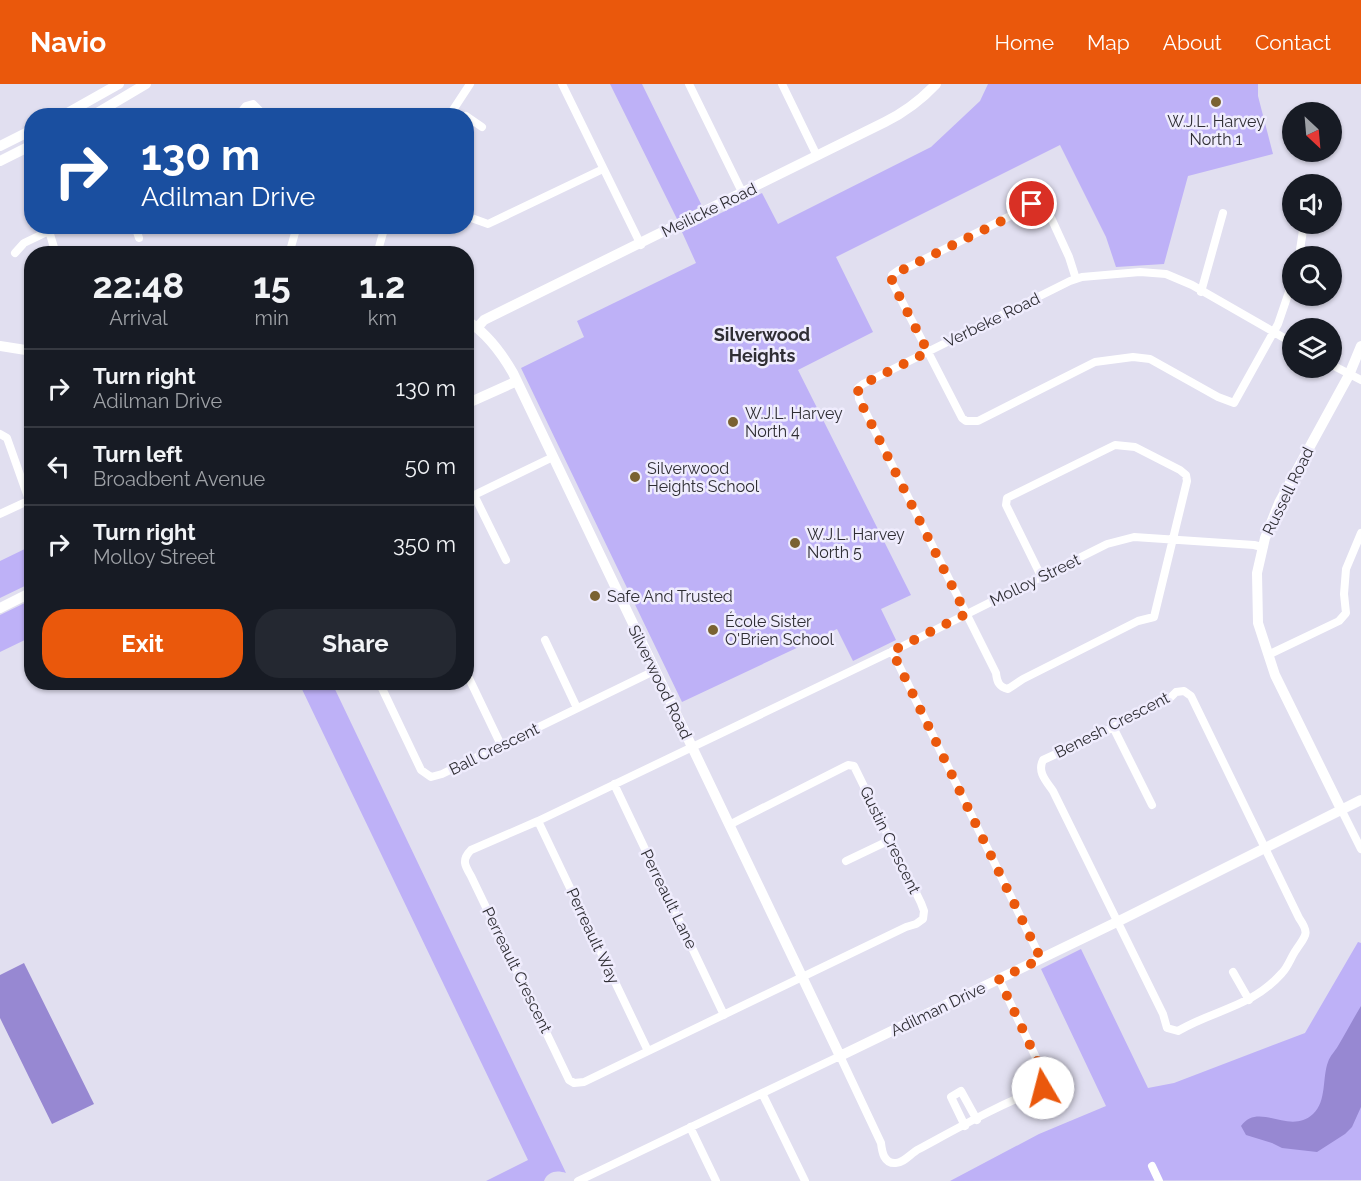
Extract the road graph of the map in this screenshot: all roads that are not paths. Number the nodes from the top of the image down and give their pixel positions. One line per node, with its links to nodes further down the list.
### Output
1 (121, 84): 8 (street); 9 (street)
2 (146, 84): 8 (street)
3 (471, 84): 13 (street)
4 (562, 84): 21 (street)
5 (689, 84): 22 (street)
6 (782, 84): 19 (street)
7 (936, 84): 19 (street, Meilicke Road)
8 (127, 96): 10 (street)
9 (77, 108)
10 (106, 108)
11 (244, 108): 12 (street)
12 (257, 108)
13 (454, 108)
14 (474, 122): 15 (street)
15 (482, 127)
16 (24, 134): 17 (street)
17 (0, 146)
18 (24, 149): 20 (street)
19 (817, 156): 22 (street, Meilicke Road)
20 (0, 161)
21 (603, 169): 24 (street); 28 (street)
22 (742, 194): 28 (street, Meilicke Road)
23 (1223, 213): 31 (street)
24 (474, 219)
25 (43, 234): 29 (street)
26 (138, 234): 27 (street)
27 (140, 238)
28 (641, 244): 34 (street, Meilicke Road)
29 (15, 253)
30 (1076, 279): 31 (street, Verbeke Road); 40 (street, Verbeke Road); 40 (street)
31 (1201, 292): 35 (street, Verbeke Road)
32 (1284, 306): 35 (street)
33 (474, 326): 34 (street, Silverwood Road)
34 (477, 328): 44 (street, Silverwood Road)
35 (1274, 332): 36 (street, Verbeke Road); 40 (street)
36 (1282, 337)
37 (0, 346): 39 (street)
38 (1361, 346): 42 (street, Russell Road)
39 (24, 350)
40 (928, 352): 60 (street, Verbeke Road)
41 (1342, 371): 42 (street)
42 (1349, 375): 43 (street); 55 (street, Russell Road)
43 (1361, 380)
44 (517, 381): 45 (street); 47 (street, Silverwood Road)
45 (474, 400)
46 (0, 434): 48 (street)
47 (553, 457): 49 (street); 64 (street, Silverwood Road)
48 (24, 483)
49 (474, 495)
50 (24, 502): 52 (street)
51 (474, 504): 56 (street)
52 (0, 514)
53 (1361, 532): 63 (street)
54 (1173, 540): 55 (street, Molloy Street); 57 (street, Molloy Street); 57 (street); 60 (street)
55 (1262, 547): 63 (street, Russell Road)
56 (506, 560)
57 (1041, 576): 60 (street, Molloy Street)
58 (24, 596): 59 (street)
59 (0, 608)
60 (966, 614): 62 (street, Molloy Street)
61 (544, 640): 67 (street)
62 (892, 651): 70 (street, Molloy Street); 82 (street)
63 (1268, 655): 74 (street, Russell Road)
64 (654, 671): 67 (street, Ball Crescent); 70 (street, Silverwood Road)
65 (474, 689): 69 (street)
66 (383, 690): 69 (street, Ball Crescent)
67 (578, 708): 69 (street, Ball Crescent)
68 (1113, 727): 73 (street); 78 (street, Benesh Crescent); 81 (street, Benesh Crescent)
69 (501, 745)
70 (692, 747): 71 (street, Perreault Crescent); 76 (street, Silverwood Road)
71 (614, 784): 75 (street, Perreault Crescent); 87 (street, Perreault Lane)
72 (1361, 800): 74 (street, Adilman Drive)
73 (1152, 805)
74 (1341, 810): 78 (street, Adilman Drive); 79 (street)
75 (538, 821): 88 (street, Perreault Way); 88 (street, Perreault Crescent)
76 (729, 825): 77 (street, Gustin Crescent); 84 (street, Silverwood Road)
77 (890, 840): 80 (street); 84 (street, Gustin Crescent)
78 (1265, 849): 81 (street, Adilman Drive); 86 (street, Benesh Crescent)
79 (1361, 849)
80 (846, 861)
81 (1118, 922): 82 (street, Adilman Drive); 86 (street)
82 (1041, 959): 85 (street, Adilman Drive)
83 (1233, 972): 86 (street)
84 (802, 977): 87 (street, Perreault Crescent); 89 (street, Silverwood Road)
85 (999, 979): 89 (street, Adilman Drive); 91 (street)
86 (1249, 1000)
87 (724, 1015): 88 (street, Perreault Crescent)
88 (648, 1051)
89 (840, 1056): 90 (street, Adilman Drive); 92 (street)
90 (762, 1093): 93 (street, Adilman Drive); 97 (street)
91 (977, 1120): 92 (street); 92 (street)
92 (965, 1126)
93 (690, 1127): 95 (street, Adilman Drive); 96 (street)
94 (1152, 1166): 98 (street)
95 (578, 1181)
96 (716, 1181)
97 (805, 1181)
98 (1159, 1181)

